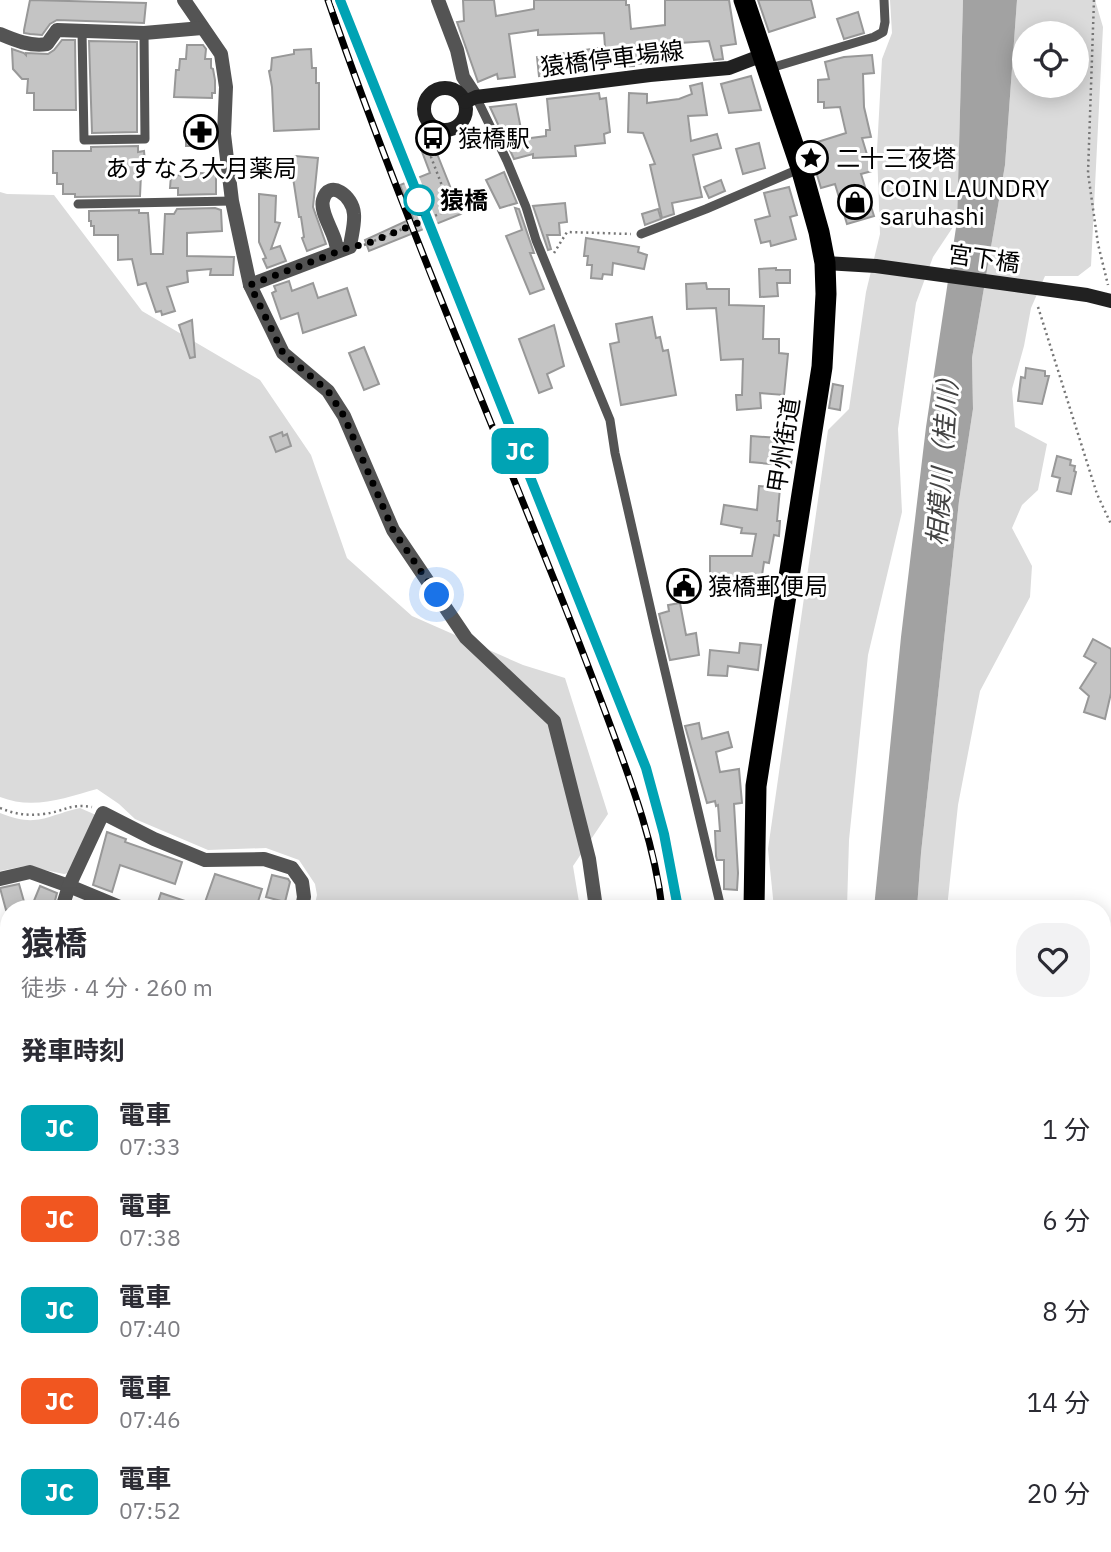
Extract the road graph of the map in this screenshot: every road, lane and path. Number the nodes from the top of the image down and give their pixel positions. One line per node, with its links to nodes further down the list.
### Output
1 (184, 0): 6 (street)
2 (438, 0): 11 (street)
3 (744, 0): 10 (highway, 甲州街道)
4 (884, 0): 10 (lane)
5 (1094, 0): 21 (path)
6 (202, 28): 8 (street); 14 (street)
7 (82, 31): 8 (street); 8 (lane); 9 (street)
8 (144, 33)
9 (0, 34)
10 (769, 61): 11 (main road, 猿橋停車場線); 13 (highway, 甲州街道)
11 (471, 99): 12 (main road); 12 (main road); 19 (lane)
12 (452, 130): 17 (path)
13 (801, 168): 16 (lane); 18 (highway, 甲州街道)
14 (232, 201): 15 (lane); 20 (street)
15 (78, 204)
16 (641, 234): 19 (path)
17 (344, 250): 20 (street)
18 (825, 263): 21 (main road, 宮下橋); 33 (highway, 甲州街道)
19 (546, 264): 32 (lane)
20 (250, 285): 31 (street)
21 (1110, 295)
22 (1038, 307): 23 (path)
23 (1111, 524)
24 (0, 808): 25 (path)
25 (103, 813): 27 (street); 30 (street)
26 (0, 879): 27 (street)
27 (69, 886): 28 (street); 29 (street)
28 (65, 900)
29 (103, 900)
30 (303, 900)
31 (595, 900)
32 (719, 900)
33 (754, 900)

